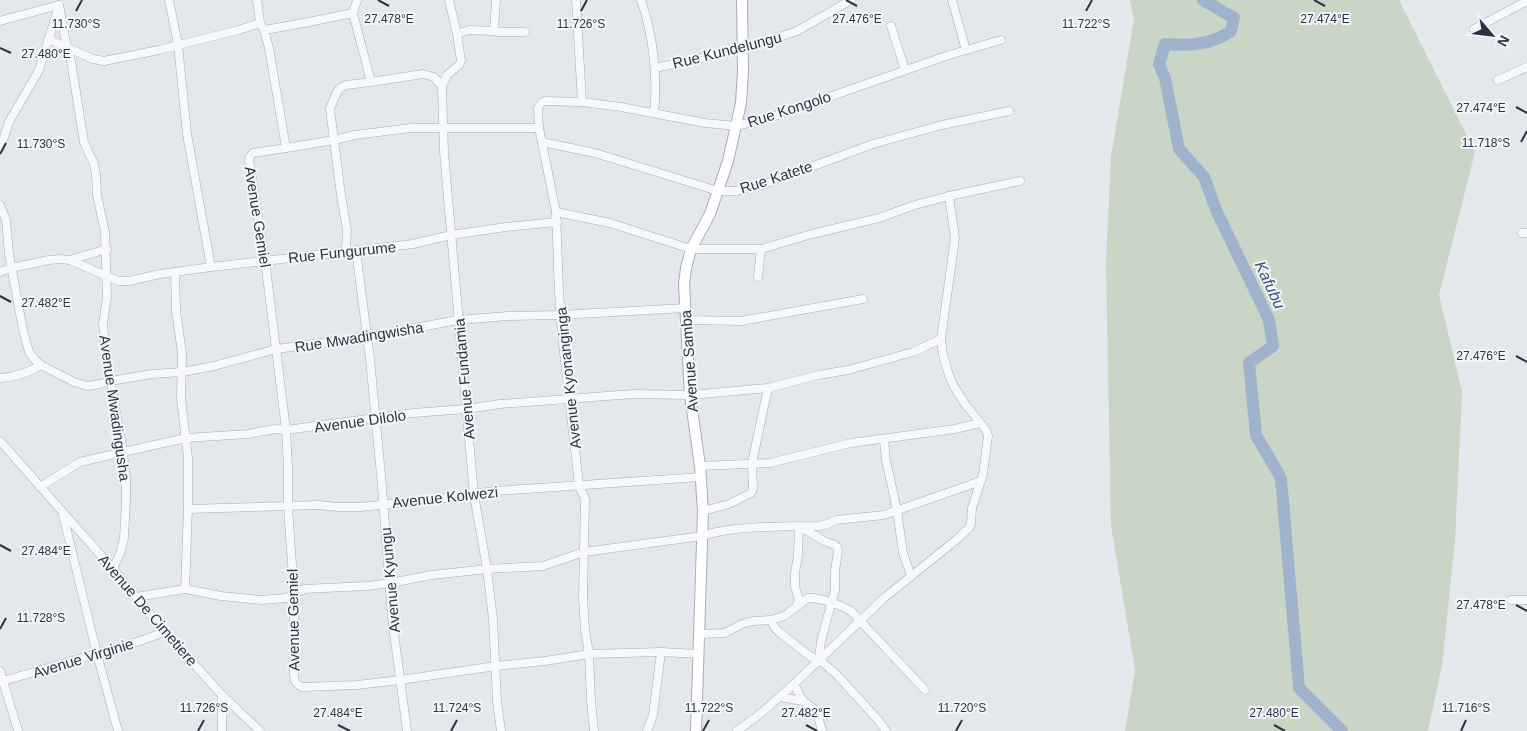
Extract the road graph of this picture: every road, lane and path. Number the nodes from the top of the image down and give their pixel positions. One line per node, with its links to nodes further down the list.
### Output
1 (169, 0): 23 (street)
2 (257, 0): 15 (street)
3 (357, 0): 13 (street)
4 (449, 0): 20 (street)
5 (496, 0): 18 (street)
6 (576, 0): 33 (street)
7 (641, 0): 28 (street)
8 (742, 0): 25 (street, Avenue Samba)
9 (851, 0): 25 (street, Rue Kundelungu)
10 (952, 0): 26 (street)
11 (1527, 1): 17 (street)
12 (59, 2): 14 (street); 21 (street); 24 (street, Avenue Mwadingusha)
13 (354, 13): 15 (street); 31 (street)
14 (0, 21)
15 (262, 26): 23 (street); 42 (street)
16 (891, 26): 29 (street)
17 (1474, 29)
18 (494, 31): 19 (street); 20 (street)
19 (525, 32)
20 (457, 34): 32 (street)
21 (48, 39): 24 (street); 43 (street)
22 (1001, 40): 26 (street, Rue Kongolo)
23 (178, 45): 24 (street); 60 (street)
24 (68, 48): 51 (street, Avenue Mwadingusha)
25 (743, 49): 28 (street, Rue Kundelungu); 37 (street, Avenue Samba)
26 (966, 50): 29 (street, Rue Kongolo)
27 (1527, 67): 30 (street)
28 (655, 68): 36 (street)
29 (905, 70): 37 (street, Rue Kongolo)
30 (1498, 80)
31 (371, 82): 32 (street); 40 (street)
32 (442, 86): 38 (street, Avenue Fundamia)
33 (582, 102): 34 (street, Rue Kongolo); 36 (street, Rue Kongolo)
34 (541, 104): 39 (street, Avenue Kyonanginga)
35 (1009, 111): 45 (street, Rue Katete)
36 (654, 113): 37 (street, Rue Kongolo)
37 (736, 126): 45 (street, Avenue Samba)
38 (443, 128): 39 (street); 40 (street); 50 (street, Avenue Fundamia)
39 (539, 128): 41 (street, Avenue Kyonanginga)
40 (334, 140): 42 (street); 55 (street)
41 (542, 142): 45 (street, Rue Katete); 48 (street, Avenue Kyonanginga)
42 (286, 148): 59 (street, Avenue Gemiel)
43 (0, 149)
44 (1020, 181): 46 (street)
45 (718, 191): 52 (street, Avenue Samba)
46 (949, 196): 53 (street); 72 (street)
47 (0, 205): 57 (street)
48 (556, 212): 49 (street, Avenue Kyonanginga); 52 (street)
49 (556, 222): 50 (street, Rue Fungurume); 68 (street, Avenue Kyonanginga)
50 (451, 235): 54 (street, Rue Fungurume); 69 (street, Avenue Fundamia)
51 (107, 249): 58 (street); 64 (street, Avenue Mwadingusha)
52 (691, 249): 53 (street); 67 (street, Avenue Samba)
53 (761, 249): 65 (street)
54 (356, 250): 55 (street, Rue Fungurume); 71 (street, Avenue Kyungu)
55 (346, 251): 59 (street, Rue Fungurume)
56 (0, 254): 57 (street)
57 (9, 254): 61 (street)
58 (70, 260): 61 (street, Rue Fungurume); 64 (street, Rue Fungurume)
59 (265, 260): 60 (street, Rue Fungurume); 73 (street, Avenue Gemiel)
60 (211, 267): 63 (street, Rue Fungurume)
61 (11, 268): 62 (street, Rue Fungurume); 74 (street)
62 (0, 272)
63 (175, 272): 64 (street, Rue Fungurume); 75 (street)
64 (106, 276): 77 (street, Avenue Mwadingusha)
65 (758, 278)
66 (863, 299): 70 (street)
67 (685, 308): 68 (street, Rue Mwadingwisha); 70 (street, Avenue Samba)
68 (560, 315): 69 (street, Rue Mwadingwisha); 80 (street, Avenue Kyonanginga)
69 (458, 320): 71 (street, Rue Mwadingwisha); 81 (street, Avenue Fundamia)
70 (686, 320): 79 (street, Avenue Samba)
71 (367, 337): 73 (street, Rue Mwadingwisha); 82 (street, Avenue Kyungu)
72 (941, 339): 78 (street, Avenue Dilolo); 83 (street)
73 (276, 349): 75 (street, Rue Mwadingwisha); 84 (street, Avenue Gemiel)
74 (41, 365): 76 (street); 77 (street, Rue Mwadingwisha)
75 (182, 372): 77 (street, Rue Mwadingwisha); 85 (street)
76 (0, 378)
77 (110, 381): 88 (street, Avenue Mwadingusha)
78 (768, 388): 79 (street, Avenue Dilolo); 89 (street)
79 (690, 395): 80 (street, Avenue Dilolo); 90 (street, Avenue Samba)
80 (570, 399): 81 (street, Avenue Dilolo); 93 (street, Avenue Kyonanginga)
81 (466, 409): 82 (street, Avenue Dilolo); 95 (street, Avenue Fundamia)
82 (376, 419): 84 (street, Avenue Dilolo); 96 (street, Avenue Kyungu)
83 (980, 423): 86 (street); 92 (street)
84 (286, 430): 85 (street, Avenue Dilolo); 97 (street, Avenue Gemiel)
85 (186, 438): 88 (street, Avenue Dilolo); 98 (street)
86 (884, 439): 89 (street); 99 (street)
87 (0, 441): 94 (street, Avenue De Cimetiere)
88 (123, 452): 94 (street, Avenue Dilolo); 106 (street, Avenue Mwadingusha)
89 (752, 463): 90 (street); 100 (street)
90 (700, 466): 91 (street, Avenue Samba)
91 (701, 477): 93 (street, Avenue Kolwezi); 100 (street, Avenue Samba)
92 (981, 481): 99 (street); 107 (street)
93 (579, 485): 95 (street, Avenue Kolwezi); 104 (street, Avenue Kyonanginga)
94 (40, 487): 101 (street, Avenue De Cimetiere)
95 (474, 495): 96 (street, Avenue Kolwezi); 105 (street, Avenue Fundamia)
96 (382, 504): 97 (street, Avenue Kolwezi); 108 (street, Avenue Kyungu)
97 (288, 507): 98 (street, Avenue Kolwezi); 110 (street, Avenue Gemiel)
98 (188, 509): 109 (street)
99 (897, 510): 102 (street); 107 (street)
100 (703, 511): 103 (street, Avenue Samba)
101 (63, 513): 106 (street, Avenue De Cimetiere); 121 (street)
102 (800, 526): 103 (street); 114 (street); 115 (street)
103 (702, 536): 104 (street); 119 (street, Avenue Samba)
104 (584, 552): 105 (street); 122 (street, Avenue Kyonanginga)
105 (487, 568): 108 (street); 125 (street, Avenue Fundamia)
106 (113, 569): 111 (street, Avenue De Cimetiere)
107 (911, 576): 117 (street)
108 (390, 583): 110 (street); 127 (street, Avenue Kyungu)
109 (185, 589): 110 (street); 111 (street)
110 (294, 593): 127 (street, Avenue Gemiel)
111 (136, 597): 118 (street, Avenue De Cimetiere)
112 (1511, 600): 113 (street)
113 (1527, 600)
114 (832, 602): 115 (street); 117 (street); 124 (street)
115 (796, 607): 116 (street)
116 (771, 620): 119 (street); 124 (street)
117 (861, 621): 124 (street); 130 (street)
118 (165, 632): 121 (street, Avenue Virginie); 131 (street, Avenue De Cimetiere)
119 (700, 634): 123 (street, Avenue Samba)
120 (661, 652): 122 (street, Avenue Gemiel); 123 (street, Avenue Gemiel); 142 (street)
121 (97, 654): 128 (street, Avenue Virginie); 136 (street)
122 (589, 654): 125 (street, Avenue Gemiel); 141 (street, Avenue Kyonanginga)
123 (699, 654): 143 (street, Avenue Samba)
124 (819, 660): 129 (street); 147 (street)
125 (496, 666): 127 (street, Avenue Gemiel); 140 (street, Avenue Fundamia)
126 (0, 671): 128 (street)
127 (400, 680): 139 (street, Avenue Kyungu)
128 (2, 682): 135 (street)
129 (794, 684): 132 (street); 133 (street)
130 (925, 690)
131 (222, 695): 137 (street); 138 (street, Avenue De Cimetiere)
132 (780, 697): 133 (street); 134 (street)
133 (803, 701): 146 (street)
134 (750, 722): 144 (street); 145 (street)
135 (18, 731)
136 (118, 731)
137 (222, 731)
138 (260, 731)
139 (407, 731)
140 (502, 731)
141 (594, 731)
142 (648, 731)
143 (696, 731)
144 (737, 731)
145 (754, 731)
146 (822, 731)
147 (886, 731)

